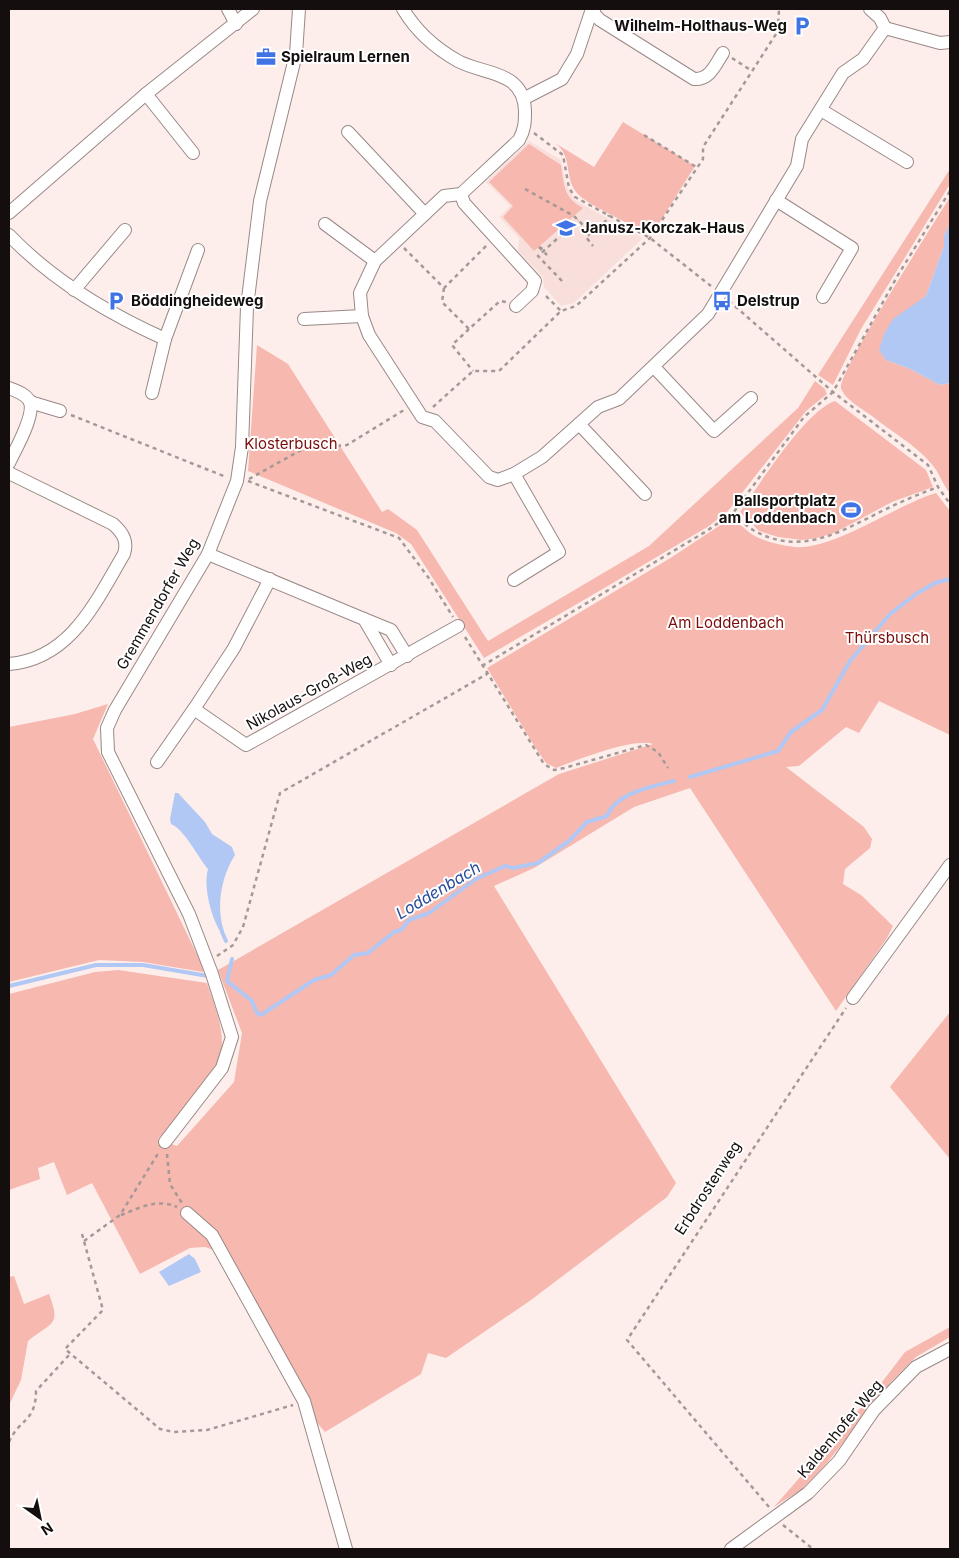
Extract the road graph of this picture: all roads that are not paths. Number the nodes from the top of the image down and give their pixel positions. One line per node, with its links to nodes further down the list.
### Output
1 (228, 9): 7 (street)
2 (253, 9): 7 (street)
3 (299, 9): 43 (street, Gremmendorfer Weg)
4 (402, 9): 12 (street)
5 (592, 9): 10 (street); 12 (street)
6 (870, 9): 8 (street)
7 (236, 24): 11 (street)
8 (885, 28): 9 (street); 13 (street)
9 (950, 42)
10 (723, 53)
11 (146, 94): 15 (street); 19 (street)
12 (525, 98): 17 (street)
13 (821, 110): 16 (street); 18 (street)
14 (348, 132): 20 (street)
15 (193, 153)
16 (907, 162)
17 (460, 194): 20 (street); 28 (street)
18 (776, 200): 27 (street); 32 (street)
19 (9, 213)
20 (425, 214): 25 (street)
21 (325, 224): 25 (street)
22 (125, 230): 26 (street)
23 (9, 235): 26 (street)
24 (198, 250): 31 (street)
25 (375, 261): 29 (street)
26 (74, 290): 31 (street)
27 (823, 297)
28 (516, 306)
29 (362, 316): 30 (street); 41 (street)
30 (304, 319)
31 (165, 339): 34 (street)
32 (654, 367): 35 (street); 38 (street)
33 (9, 388): 36 (street)
34 (152, 393)
35 (751, 398)
36 (30, 402): 37 (street); 39 (street)
37 (60, 411)
38 (579, 424): 41 (street); 42 (street)
39 (9, 463)
40 (9, 473): 49 (street)
41 (514, 474): 45 (street)
42 (645, 494)
43 (208, 554): 44 (street); 55 (street, Gremmendorfer Weg)
44 (270, 579): 46 (street); 51 (street)
45 (514, 580)
46 (364, 619): 48 (street); 50 (street, Nikolaus-Groß-Weg)
47 (458, 626): 48 (street, Nikolaus-Groß-Weg)
48 (407, 656): 50 (street, Nikolaus-Groß-Weg)
49 (9, 664)
50 (391, 665): 51 (street, Nikolaus-Groß-Weg)
51 (194, 709): 52 (street)
52 (157, 762)
53 (950, 865): 54 (street)
54 (852, 998)
55 (165, 1142)
56 (187, 1213): 58 (street)
57 (950, 1349): 59 (street, Kaldenhofer Weg)
58 (346, 1549)
59 (731, 1549)

